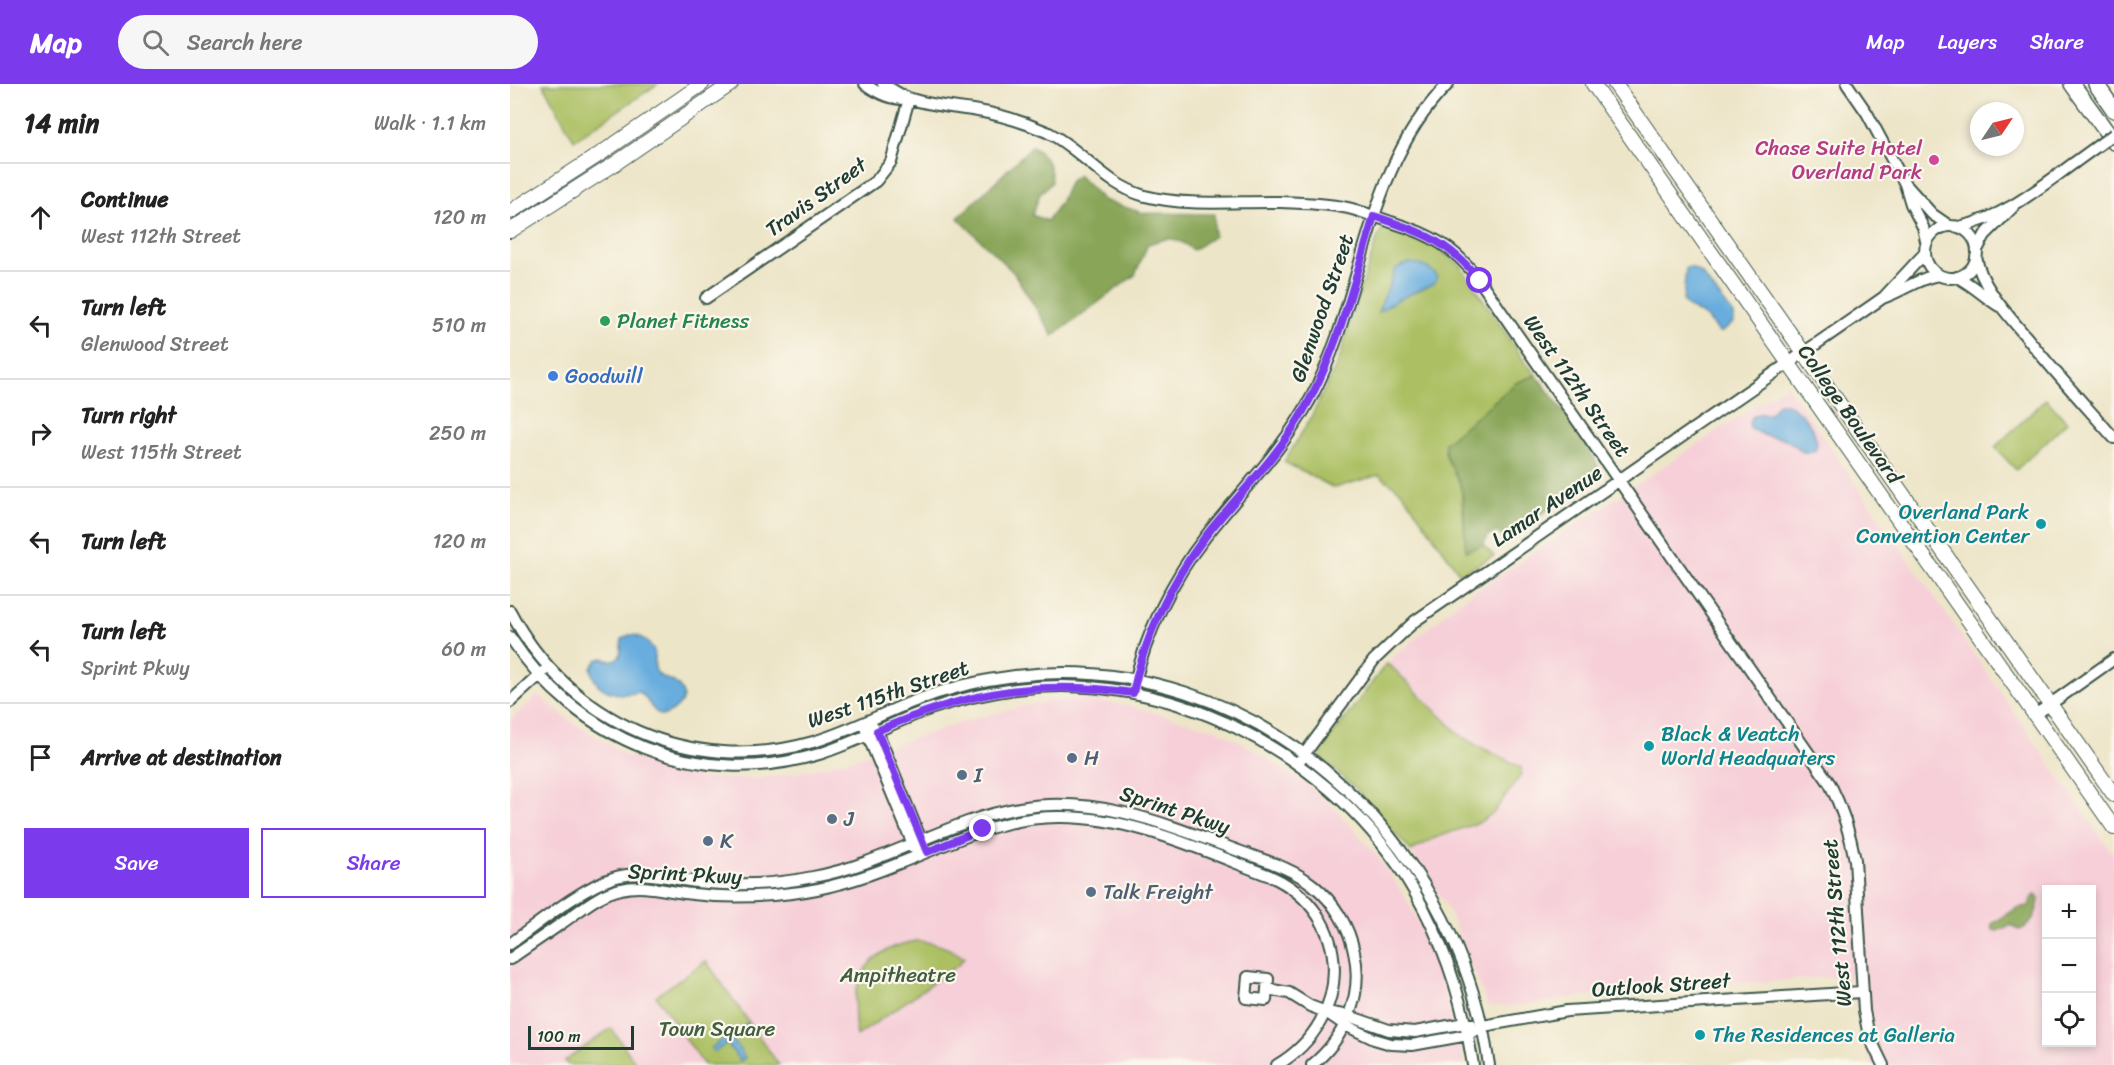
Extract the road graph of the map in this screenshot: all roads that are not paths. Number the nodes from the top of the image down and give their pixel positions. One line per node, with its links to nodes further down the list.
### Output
1 (702, 84): 17 (main road)
2 (731, 84): 21 (main road)
3 (865, 84): 11 (street, West 112th Street)
4 (883, 84): 11 (street, West 112th Street)
5 (1448, 84): 18 (street, Glenwood Street)
6 (1593, 84): 31 (main road, College Boulevard)
7 (1615, 84): 30 (main road, College Boulevard)
8 (1848, 84): 15 (street)
9 (2072, 84): 14 (highway)
10 (2096, 84): 12 (highway)
11 (909, 99): 18 (street, West 112th Street); 28 (street, Travis Street)
12 (2114, 110)
13 (2114, 134): 16 (street, bridge)
14 (2114, 142)
15 (1905, 184): 19 (street); 22 (street)
16 (2016, 205): 20 (street); 24 (street)
17 (510, 212)
18 (1374, 216): 33 (street, West 112th Street); 39 (street, Glenwood Street)
19 (1948, 225): 20 (street); 22 (street)
20 (1959, 227): 24 (street)
21 (510, 231)
22 (1926, 241): 23 (street)
23 (1924, 254): 25 (street); 27 (street, Lamar Avenue)
24 (1977, 254): 26 (street); 29 (street)
25 (1939, 275): 26 (street); 27 (street, Lamar Avenue)
26 (1957, 277): 29 (street)
27 (1884, 297): 30 (street, Lamar Avenue)
28 (706, 298)
29 (2002, 308): 32 (street)
30 (1805, 353): 31 (street, Lamar Avenue); 42 (main road, College Boulevard)
31 (1789, 364): 33 (street, Lamar Avenue); 43 (main road, College Boulevard)
32 (2114, 438)
33 (1619, 480): 46 (street, Lamar Avenue); 55 (street, West 112th Street)
34 (510, 611): 37 (street, West 115th Street)
35 (510, 637): 38 (street, West 115th Street)
36 (2114, 659): 42 (street)
37 (548, 667): 38 (street); 44 (street, West 115th Street)
38 (538, 676): 41 (street); 45 (street, West 115th Street)
39 (1135, 680): 40 (street, Glenwood Street); 44 (street, West 115th Street); 46 (street, West 115th Street)
40 (1133, 693): 45 (street, West 115th Street); 47 (street, West 115th Street)
41 (510, 702)
42 (2051, 705): 43 (street); 48 (main road, College Boulevard)
43 (2035, 715): 49 (main road, College Boulevard)
44 (865, 722): 45 (street)
45 (872, 733): 50 (street)
46 (1304, 754): 47 (street, Lamar Avenue); 59 (street, West 115th Street)
47 (1296, 764): 58 (street, West 115th Street)
48 (2114, 795)
49 (2114, 828)
50 (917, 843): 51 (street); 52 (street, Sprint Pkwy); 57 (street, Sprint Pkwy)
51 (922, 854): 53 (street, Sprint Pkwy); 56 (street, Sprint Pkwy)
52 (510, 944)
53 (510, 959)
54 (1267, 989): 56 (street)
55 (1861, 992): 59 (street, Outlook Street); 65 (street, West 112th Street)
56 (1326, 1012): 57 (street); 61 (street, Sprint Pkwy)
57 (1347, 1021): 58 (street); 60 (street); 62 (street, Sprint Pkwy)
58 (1465, 1023): 59 (street); 60 (street, West 115th Street)
59 (1483, 1026): 60 (street, Outlook Street); 64 (street, West 115th Street)
60 (1468, 1035): 63 (street, West 115th Street)
61 (1277, 1065)
62 (1312, 1065)
63 (1473, 1065)
64 (1489, 1065)
65 (1883, 1065)

